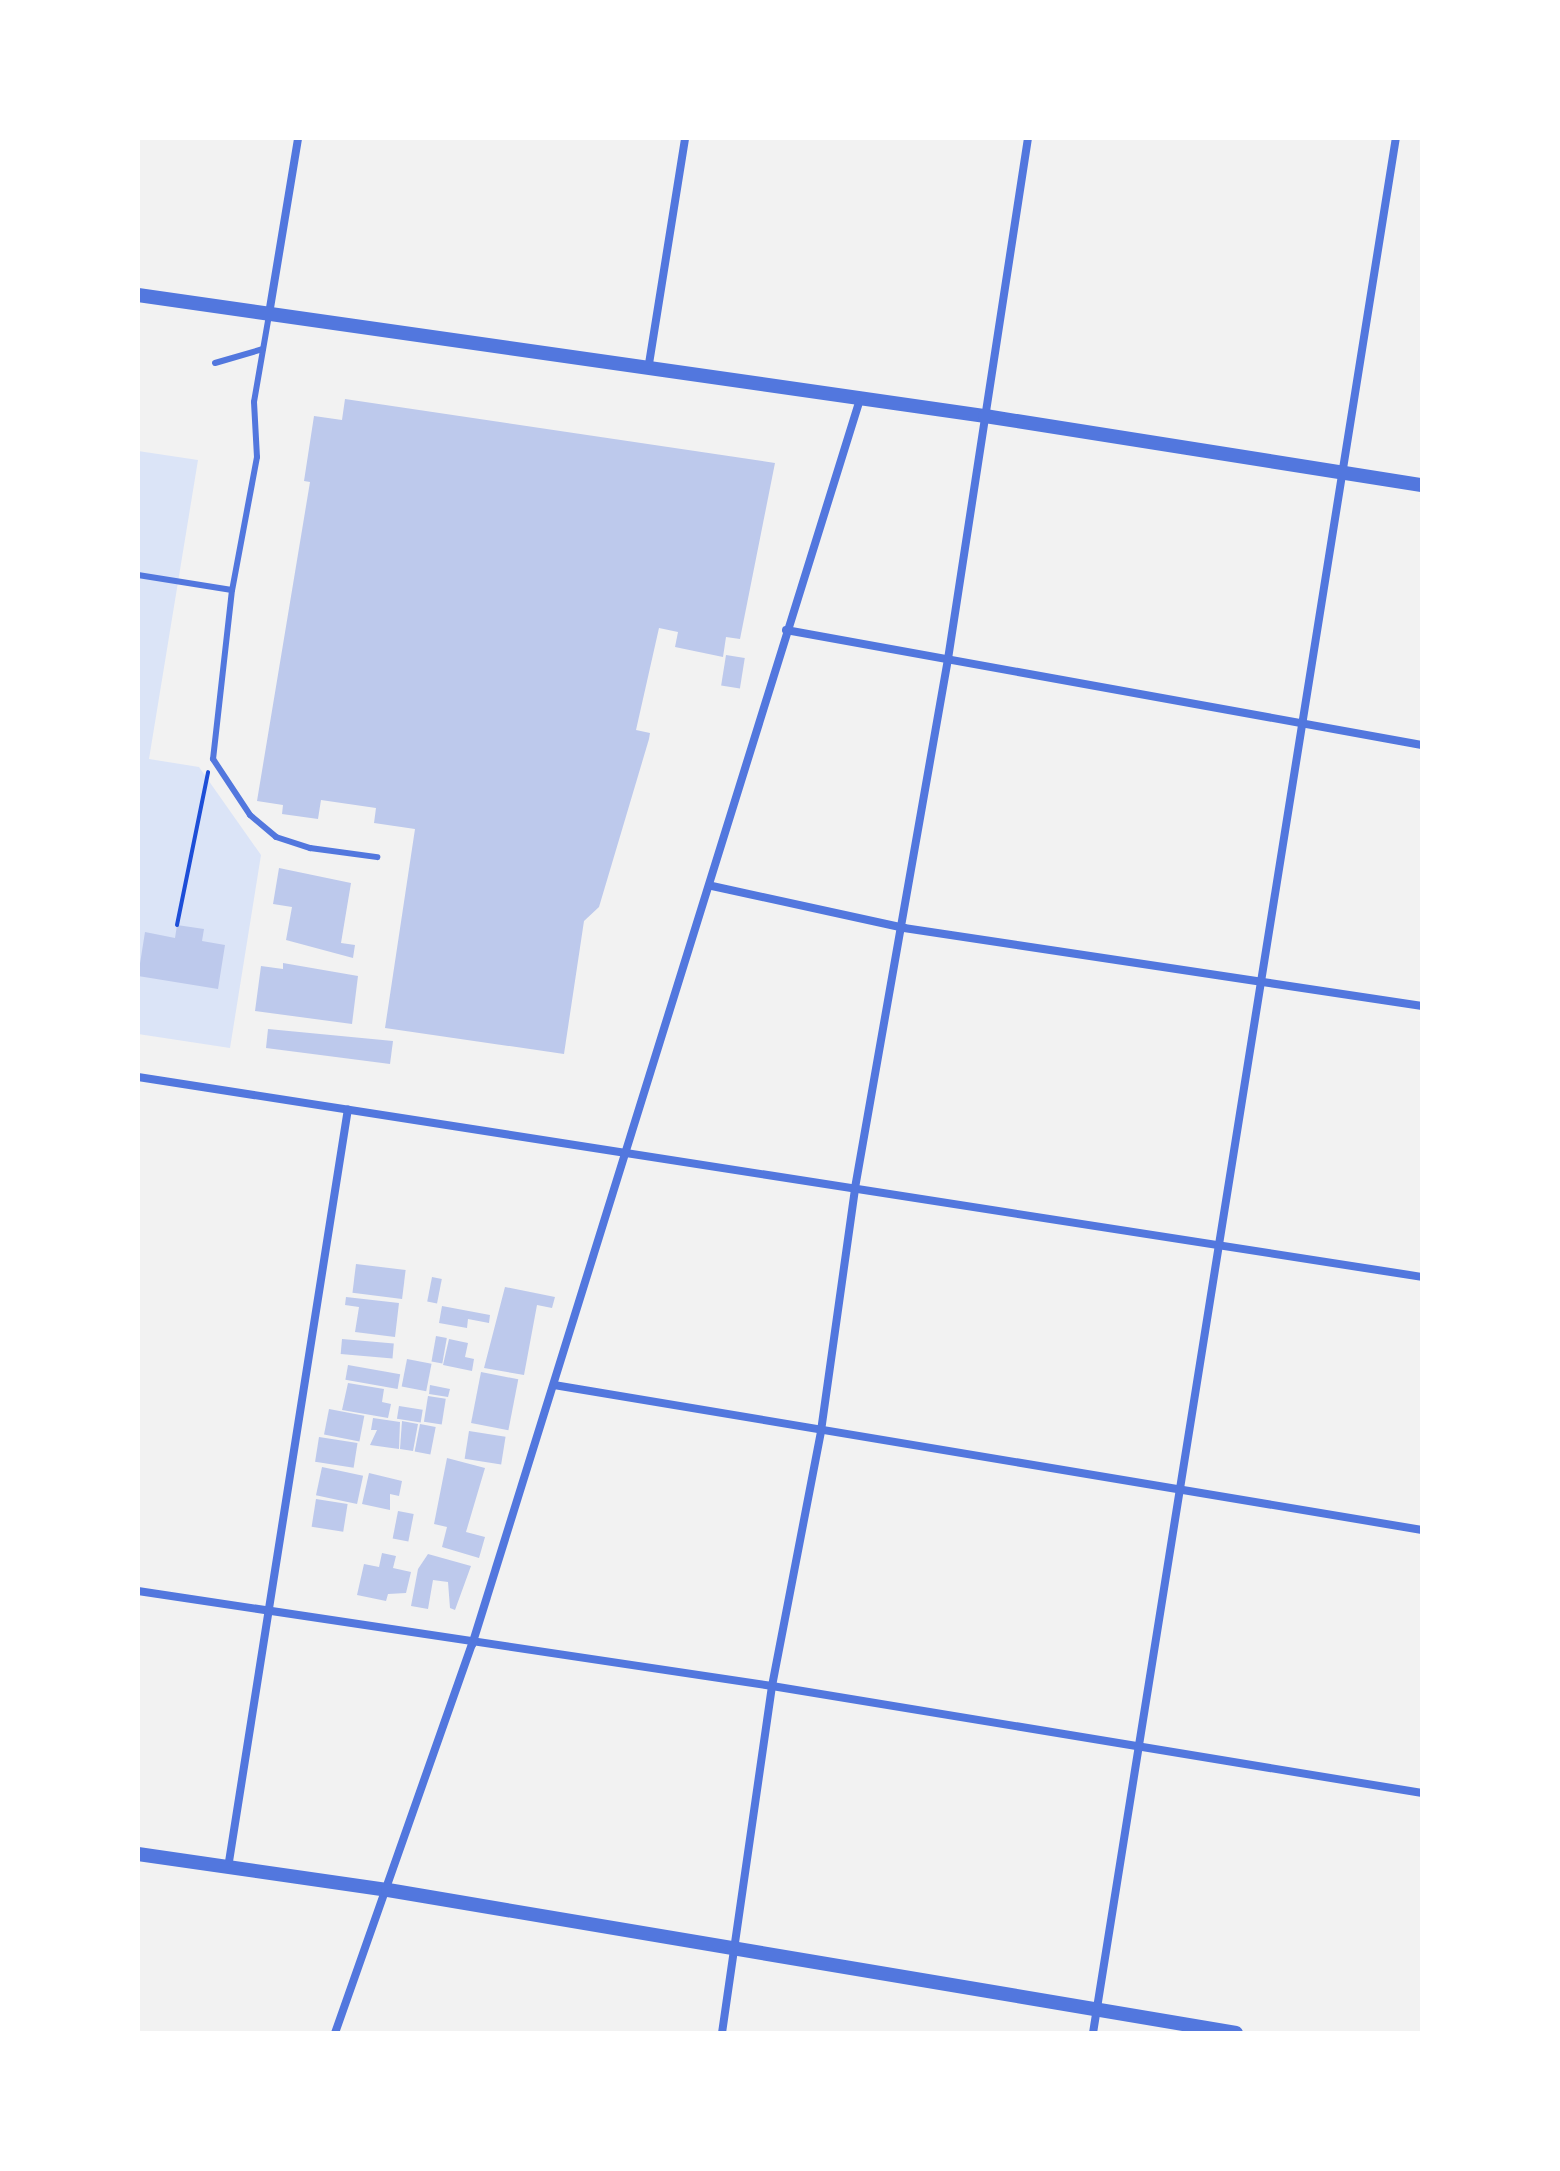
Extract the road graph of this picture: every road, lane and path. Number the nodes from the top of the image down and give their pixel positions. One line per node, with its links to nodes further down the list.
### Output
1 (298, 138): 6 (street)
2 (685, 138): 9 (street)
3 (1028, 138): 11 (street)
4 (1396, 138): 12 (street)
5 (138, 295): 6 (street)
6 (269, 315): 7 (lane); 9 (street)
7 (263, 349): 8 (lane); 15 (lane)
8 (215, 363)
9 (648, 371): 10 (street)
10 (860, 399): 11 (street); 16 (street)
11 (985, 416): 12 (street); 17 (street)
12 (1344, 473): 13 (street); 18 (street)
13 (1422, 485)
14 (138, 575): 15 (lane)
15 (232, 590): 20 (lane)
16 (786, 630): 17 (street); 22 (street)
17 (948, 659): 18 (street); 24 (street)
18 (1303, 723): 19 (street); 25 (street)
19 (1422, 745)
20 (213, 759): 21 (lane); 23 (path)
21 (377, 857)
22 (712, 886): 24 (street); 29 (street)
23 (177, 925)
24 (904, 928): 25 (street); 30 (street)
25 (1261, 982): 26 (street); 31 (street)
26 (1422, 1006)
27 (138, 1077): 28 (street)
28 (348, 1109): 29 (street); 38 (street)
29 (628, 1153): 30 (street); 33 (street)
30 (855, 1188): 31 (street); 34 (street)
31 (1223, 1246): 32 (street); 35 (street)
32 (1422, 1277)
33 (554, 1385): 34 (street); 39 (street)
34 (821, 1431): 35 (street); 40 (street)
35 (1182, 1489): 36 (street); 41 (street)
36 (1422, 1530)
37 (138, 1591): 38 (street)
38 (268, 1614): 39 (street); 44 (street)
39 (472, 1645): 40 (street); 45 (street)
40 (772, 1686): 41 (street); 46 (street)
41 (1142, 1749): 42 (street); 47 (street)
42 (1422, 1793)
43 (138, 1854): 44 (street)
44 (228, 1868): 45 (street)
45 (388, 1890): 46 (street); 48 (street)
46 (735, 1948): 47 (street); 49 (street)
47 (1096, 2011): 50 (street); 51 (street)
48 (335, 2033)
49 (722, 2033)
50 (1093, 2033)
51 (1236, 2033)

